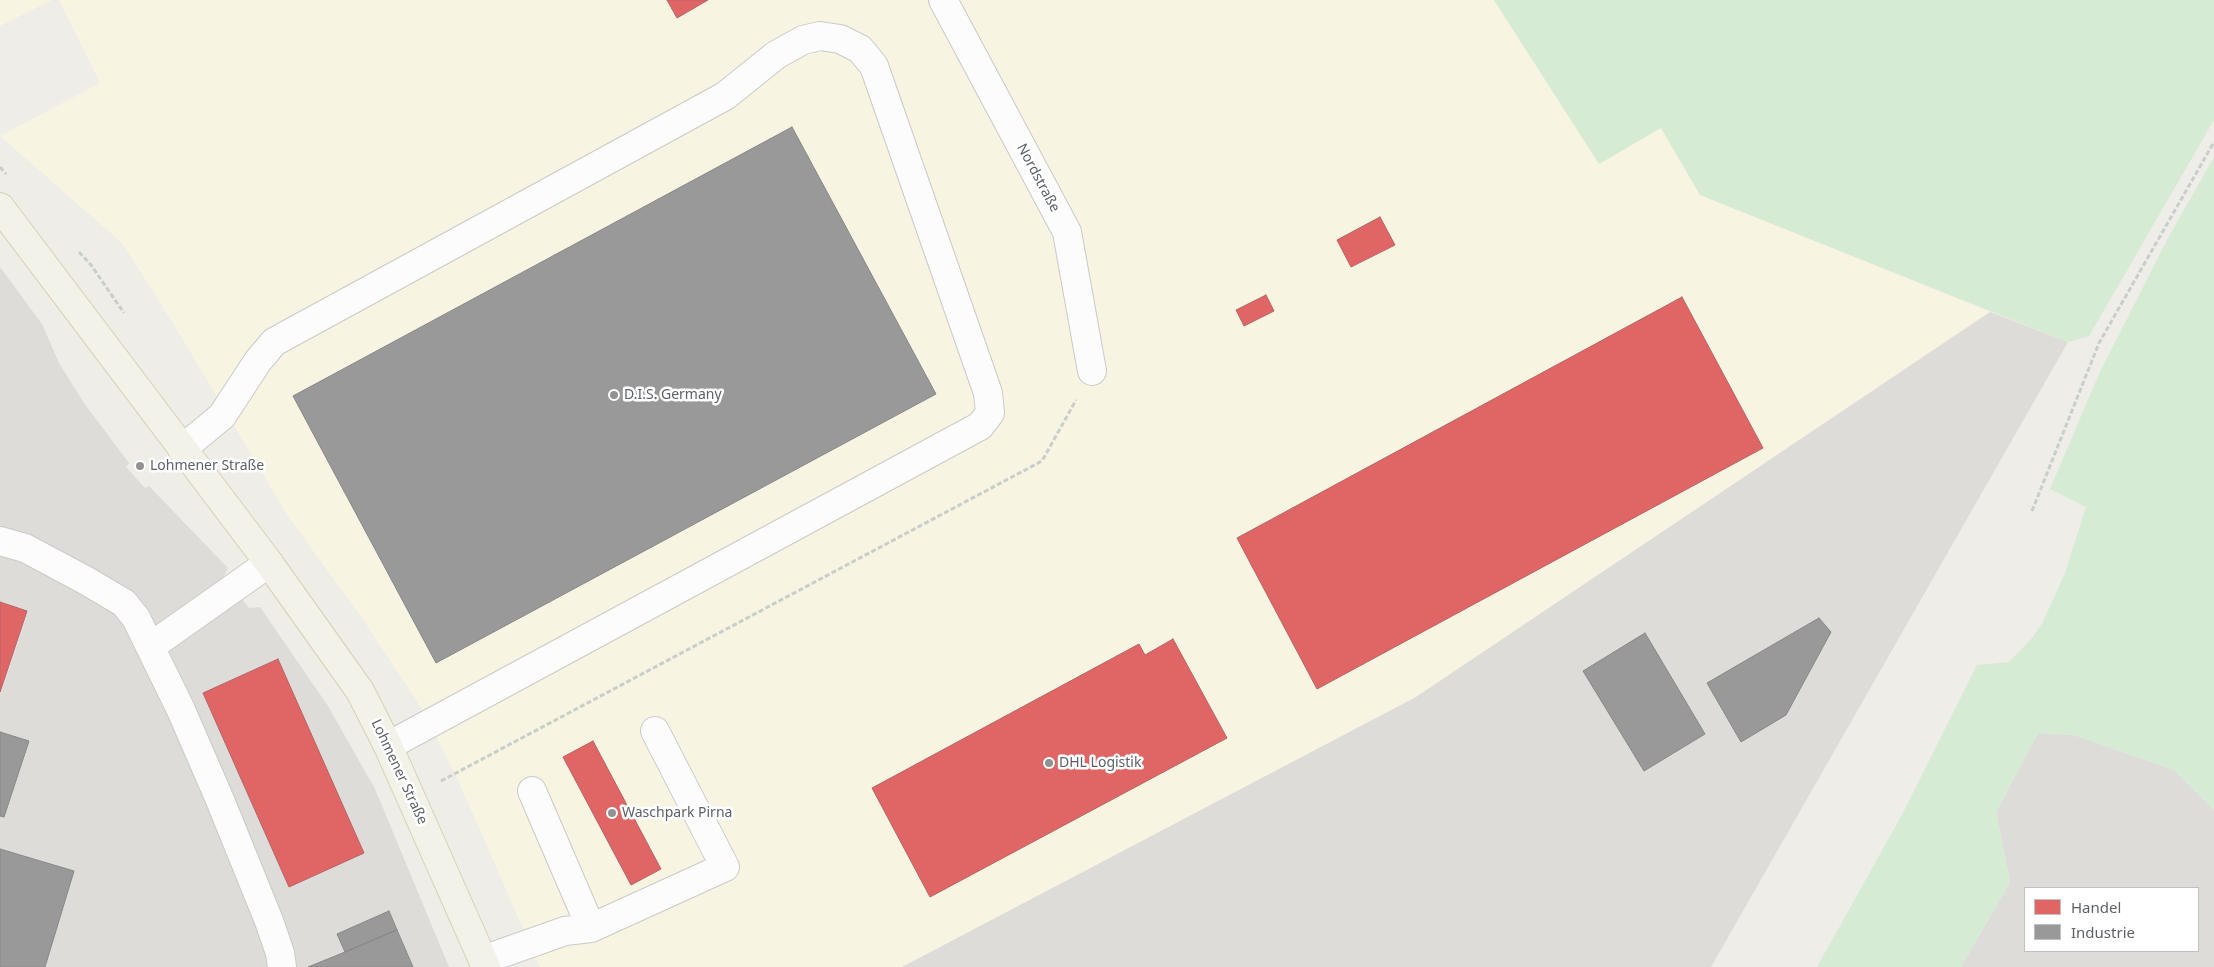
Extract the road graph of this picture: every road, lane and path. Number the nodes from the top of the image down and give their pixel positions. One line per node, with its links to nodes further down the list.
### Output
1 (943, 0): 4 (street, Nordstraße)
2 (2214, 142): 6 (path)
3 (0, 207): 5 (main road, Lohmener Straße)
4 (1092, 371): 13 (path)
5 (182, 449): 8 (main road, Lohmener Straße); 11 (street)
6 (2032, 511)
7 (0, 541): 9 (street)
8 (268, 563): 9 (street); 11 (main road, Lohmener Straße)
9 (150, 648): 16 (street)
10 (655, 731): 14 (street)
11 (388, 746): 13 (main road, Lohmener Straße)
12 (532, 791): 14 (street)
13 (411, 797): 15 (main road, Lohmener Straße)
14 (591, 928): 15 (street)
15 (485, 964)
16 (282, 967)

